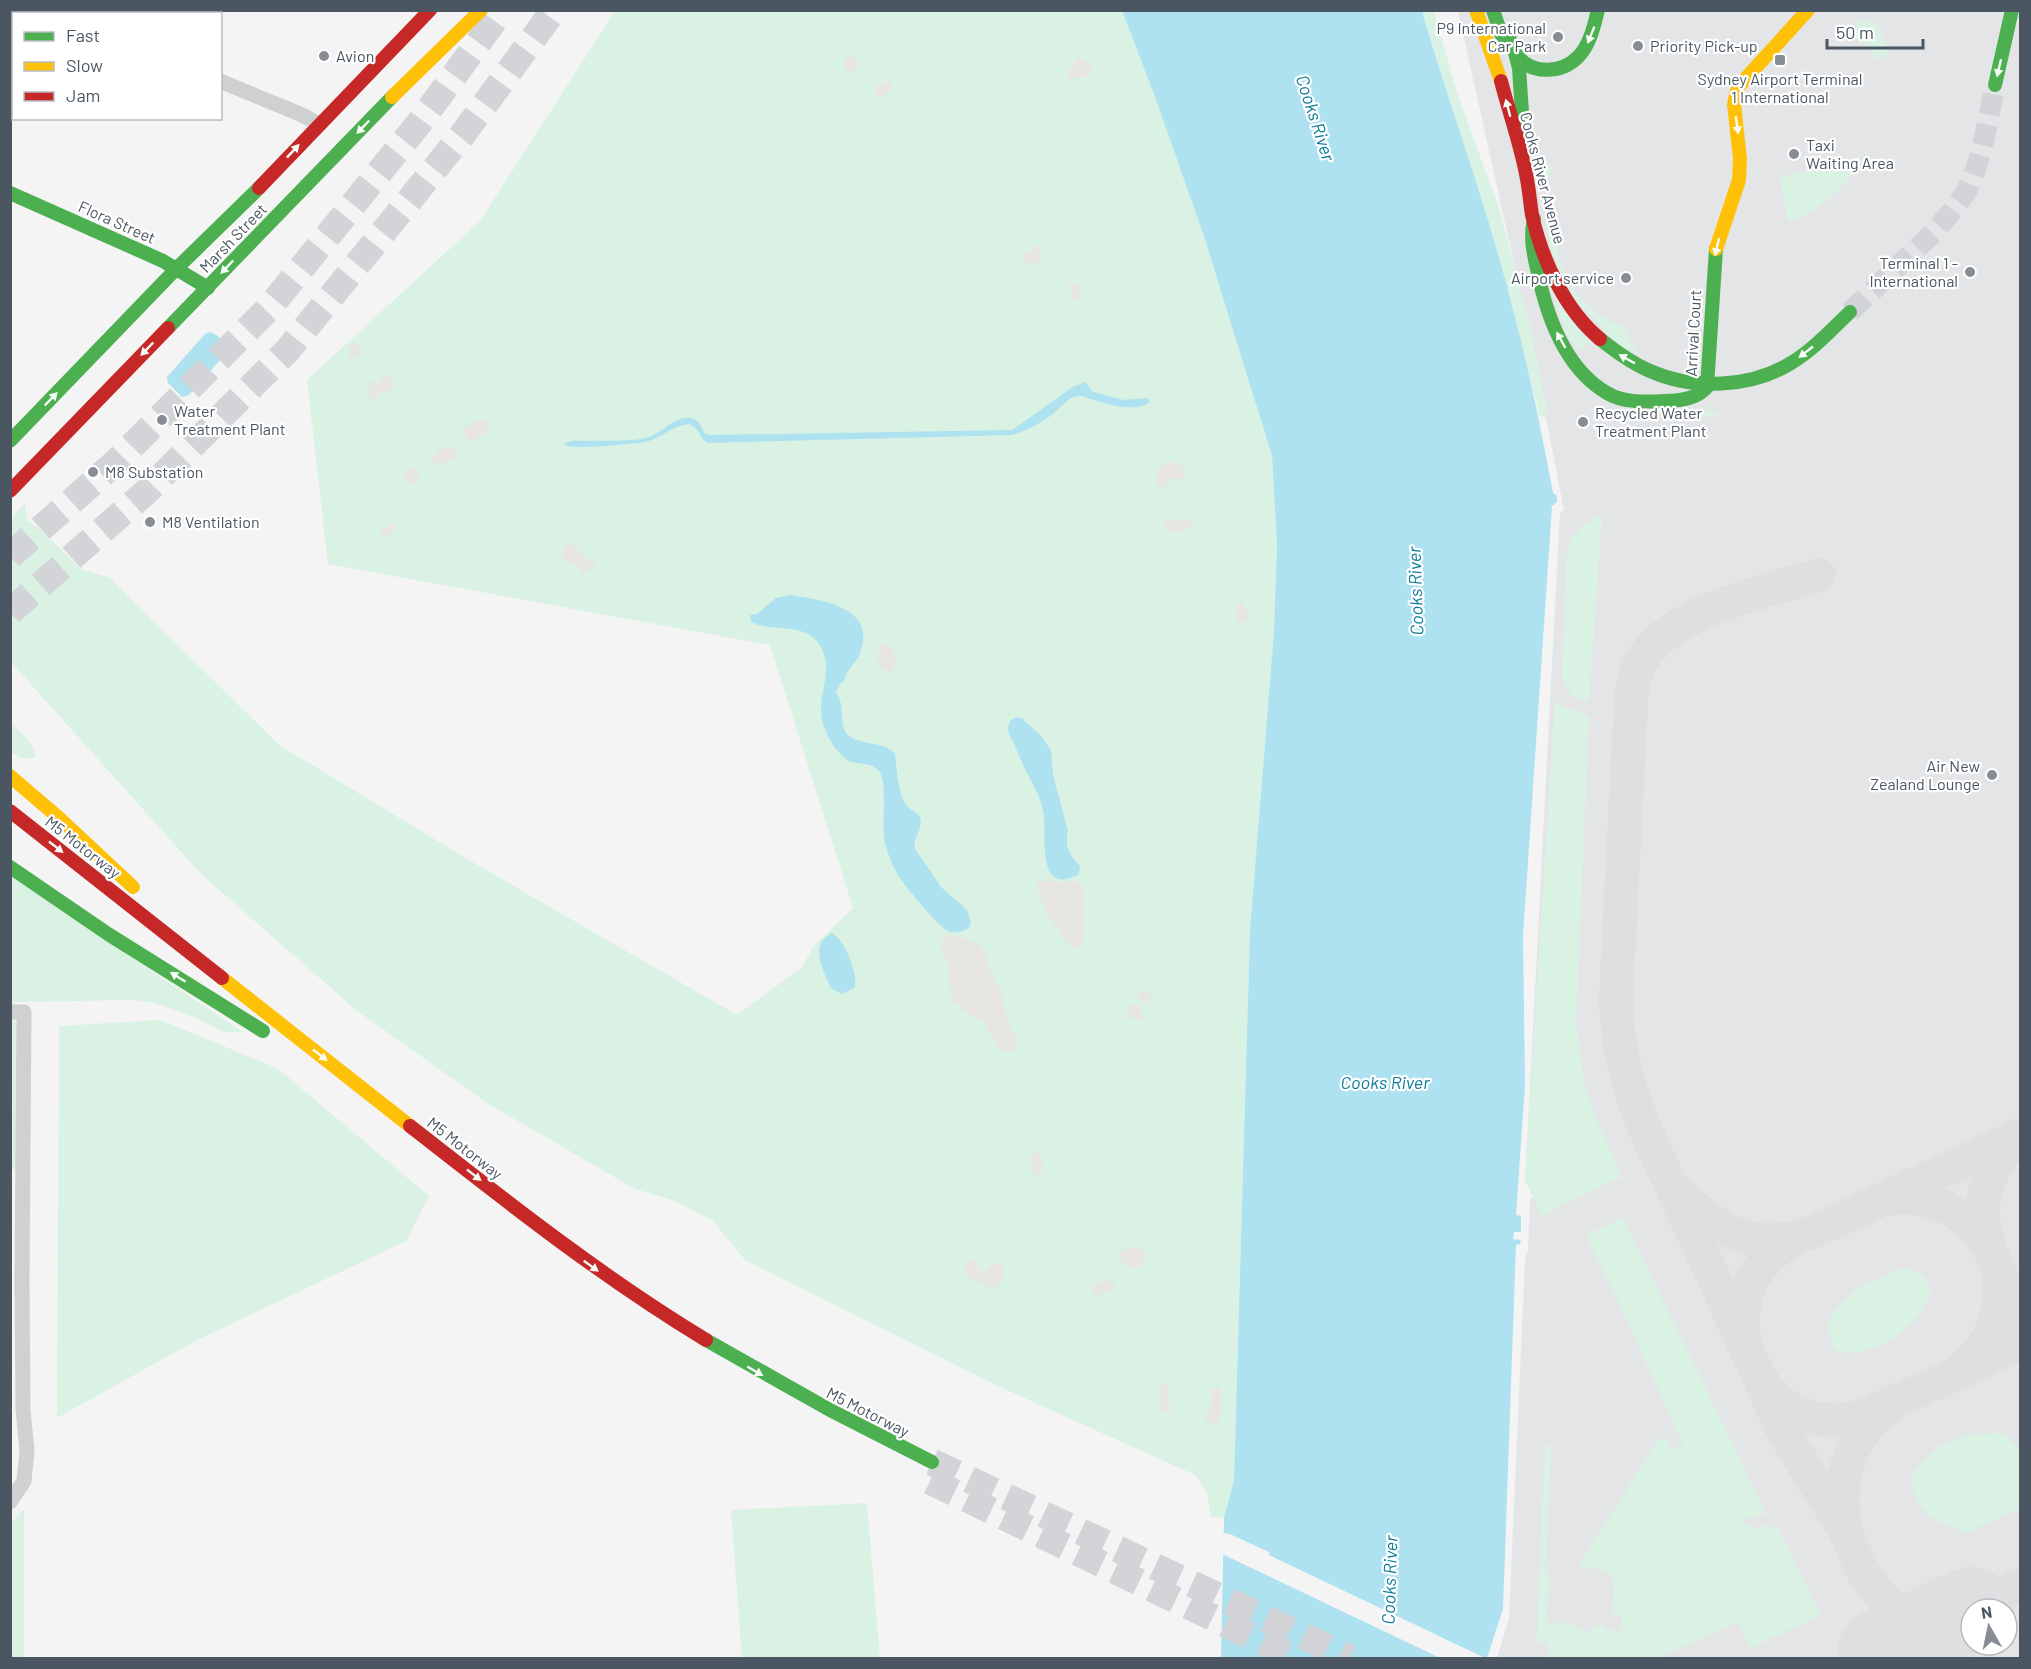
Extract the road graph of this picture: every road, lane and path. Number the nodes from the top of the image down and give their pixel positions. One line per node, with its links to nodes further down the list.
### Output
1 (430, 10): 15 (main road, Marsh Street)
2 (480, 10): 14 (main road); 21 (main road, Marsh Street, one-way to 21)
3 (1476, 10): 11 (main road)
4 (1484, 10): 11 (main road)
5 (1493, 10): 10 (main road)
6 (1503, 10): 10 (main road)
7 (1598, 10): 10 (main road, one-way to 10)
8 (1808, 10): 19 (main road, Arrival Court, one-way to 19)
9 (2012, 10): 13 (main road, one-way to 13)
10 (1514, 51): 17 (main road)
11 (1501, 81): 17 (main road, Cooks River Avenue, one-way to 11)
12 (222, 82): 15 (street)
13 (1995, 85)
14 (374, 96)
15 (319, 124): 16 (main road); 20 (main road, Marsh Street, one-way to 15)
16 (341, 124)
17 (1526, 176): 19 (main road, Cooks River Avenue)
18 (10, 193): 20 (main road, Flora Street)
19 (1534, 219): 22 (main road, Cooks River Avenue, one-way to 19)
20 (177, 268): 21 (main road, Flora Street); 23 (main road, Marsh Street, one-way to 20)
21 (208, 288): 24 (main road, Marsh Street, one-way to 24)
22 (1850, 312)
23 (10, 441)
24 (10, 491)
25 (10, 776): 30 (main road)
26 (10, 811): 30 (main road, M5 Motorway, one-way to 30)
27 (10, 867): 28 (main road, one-way to 27)
28 (168, 953)
29 (10, 1012): 31 (street)
30 (274, 1019): 32 (main road, M5 Motorway, one-way to 32)
31 (16, 1281): 33 (street)
32 (932, 1462)
33 (12, 1508)

